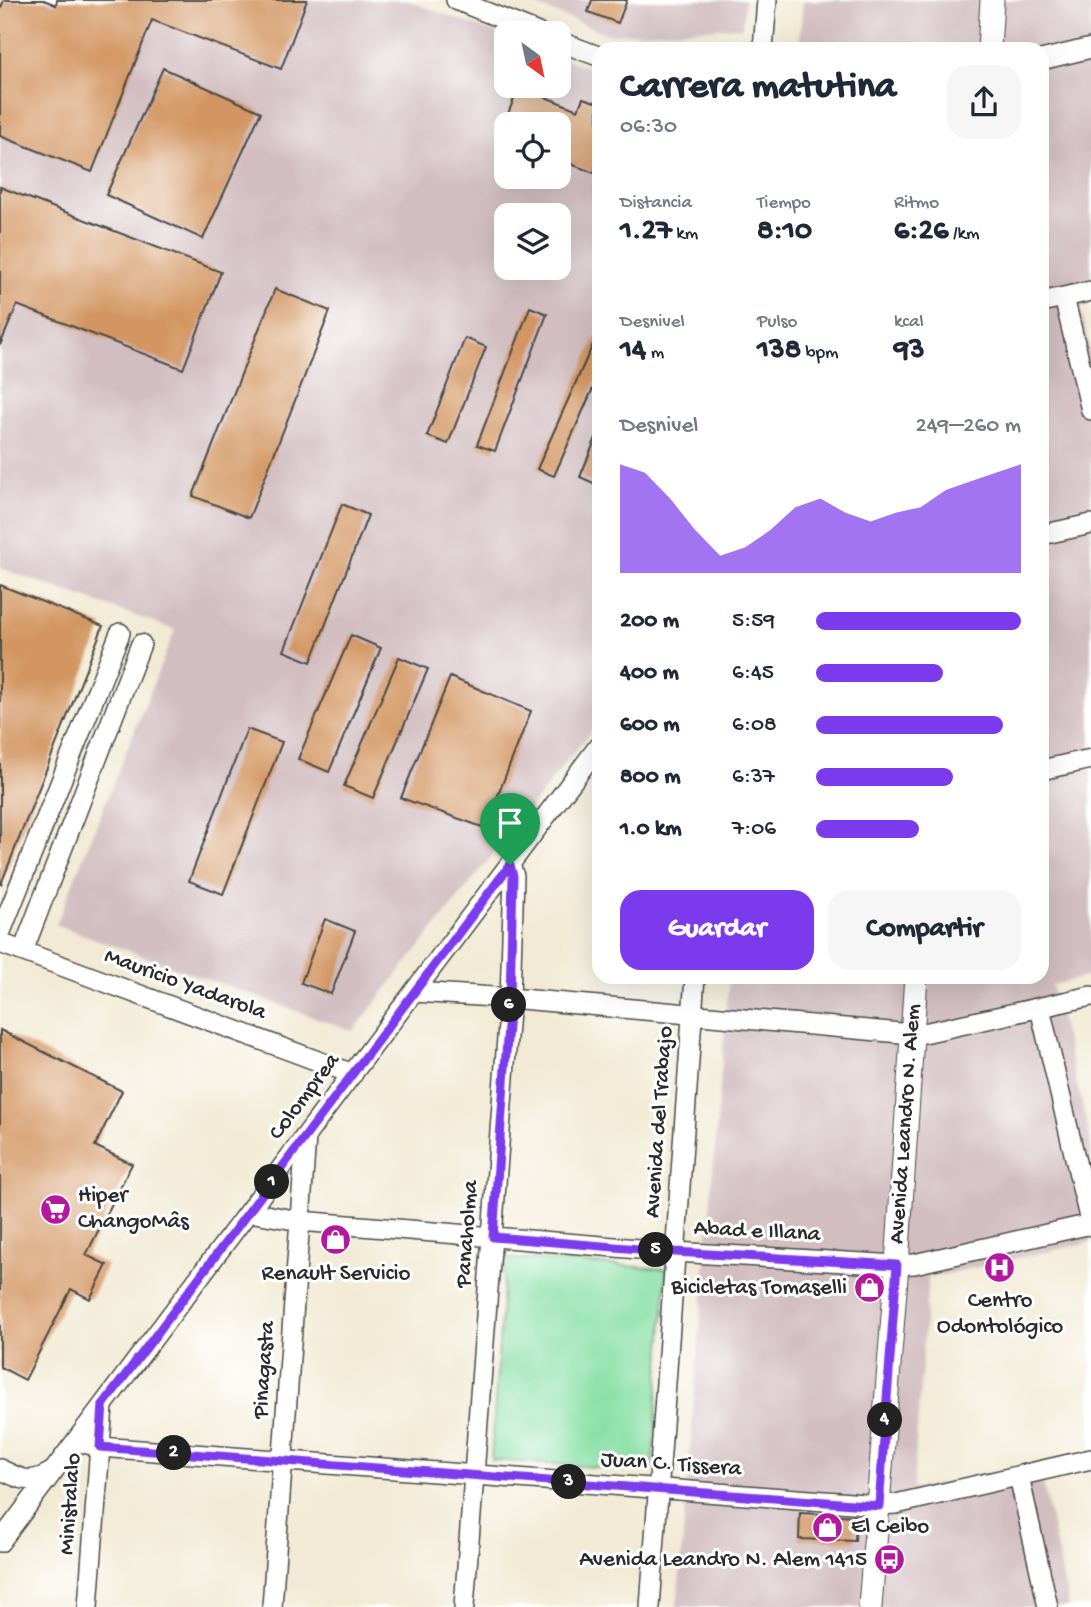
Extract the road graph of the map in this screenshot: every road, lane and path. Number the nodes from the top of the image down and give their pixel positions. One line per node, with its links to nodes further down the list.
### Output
1 (456, 0): 4 (street)
2 (767, 0): 5 (street)
3 (992, 0): 6 (main road)
4 (508, 21)
5 (764, 42)
6 (989, 42)
7 (571, 46): 9 (street)
8 (1091, 48): 10 (street)
9 (592, 54)
10 (1049, 58)
11 (1091, 291): 12 (street)
12 (1064, 297): 13 (street); 14 (street)
13 (1049, 300)
14 (1091, 410)
15 (1091, 524): 16 (street)
16 (1049, 533)
17 (120, 633): 19 (street)
18 (141, 644): 20 (street)
19 (98, 688): 20 (street); 25 (street)
20 (121, 695): 27 (street)
21 (1091, 759): 23 (street)
22 (592, 764): 24 (street, Colomprea)
23 (1049, 768)
24 (510, 865): 30 (street, Colomprea); 32 (street, Panaholma)
25 (0, 934)
26 (0, 943): 27 (street, Mauricio Yadarola)
27 (23, 951): 36 (street, Mauricio Yadarola)
28 (694, 984): 34 (street, Avenida del Trabajo)
29 (915, 984): 35 (main road, Avenida Leandro N. Alem)
30 (415, 992): 32 (street); 36 (street, Colomprea)
31 (1091, 996): 33 (street)
32 (510, 998): 34 (street); 41 (street, Panaholma)
33 (1040, 1007): 35 (street); 40 (street)
34 (692, 1015): 35 (street); 42 (street, Avenida del Trabajo)
35 (912, 1034): 43 (main road, Avenida Leandro N. Alem)
36 (353, 1074): 37 (street, Colomprea)
37 (306, 1136): 38 (street, Colomprea); 39 (street, Pinagasta)
38 (249, 1212): 39 (street, Abad e Illana); 44 (street, Colomprea)
39 (300, 1221): 41 (street, Abad e Illana); 48 (street, Pinagasta)
40 (1091, 1225): 43 (street, Abad e Illana)
41 (493, 1237): 42 (street, Abad e Illana); 51 (street, Panaholma)
42 (675, 1252): 43 (street, Abad e Illana); 54 (street, Avenida del Trabajo)
43 (897, 1265): 55 (main road, Avenida Leandro N. Alem)
44 (103, 1405): 45 (street, Colomprea); 46 (street, Ministalalo)
45 (76, 1441): 46 (street, Juan C. Tissera); 50 (street, Colomprea)
46 (100, 1447): 48 (street, Juan C. Tissera); 58 (street, Ministalalo)
47 (1091, 1459): 52 (street, Juan C. Tissera)
48 (283, 1461): 51 (street, Juan C. Tissera); 59 (street, Pinagasta)
49 (0, 1469): 53 (street)
50 (53, 1471): 53 (street); 56 (street, Colomprea)
51 (474, 1475): 54 (street, Juan C. Tissera); 60 (street, Panaholma)
52 (1019, 1476): 55 (street, Juan C. Tissera); 63 (street)
53 (22, 1480): 56 (street)
54 (659, 1489): 55 (street, Juan C. Tissera); 61 (street, Avenida del Trabajo)
55 (879, 1506): 62 (main road, Avenida Leandro N. Alem)
56 (25, 1508): 57 (street, Colomprea)
57 (0, 1542)
58 (88, 1607)
59 (272, 1607)
60 (464, 1607)
61 (650, 1607)
62 (870, 1607)
63 (1048, 1607)

